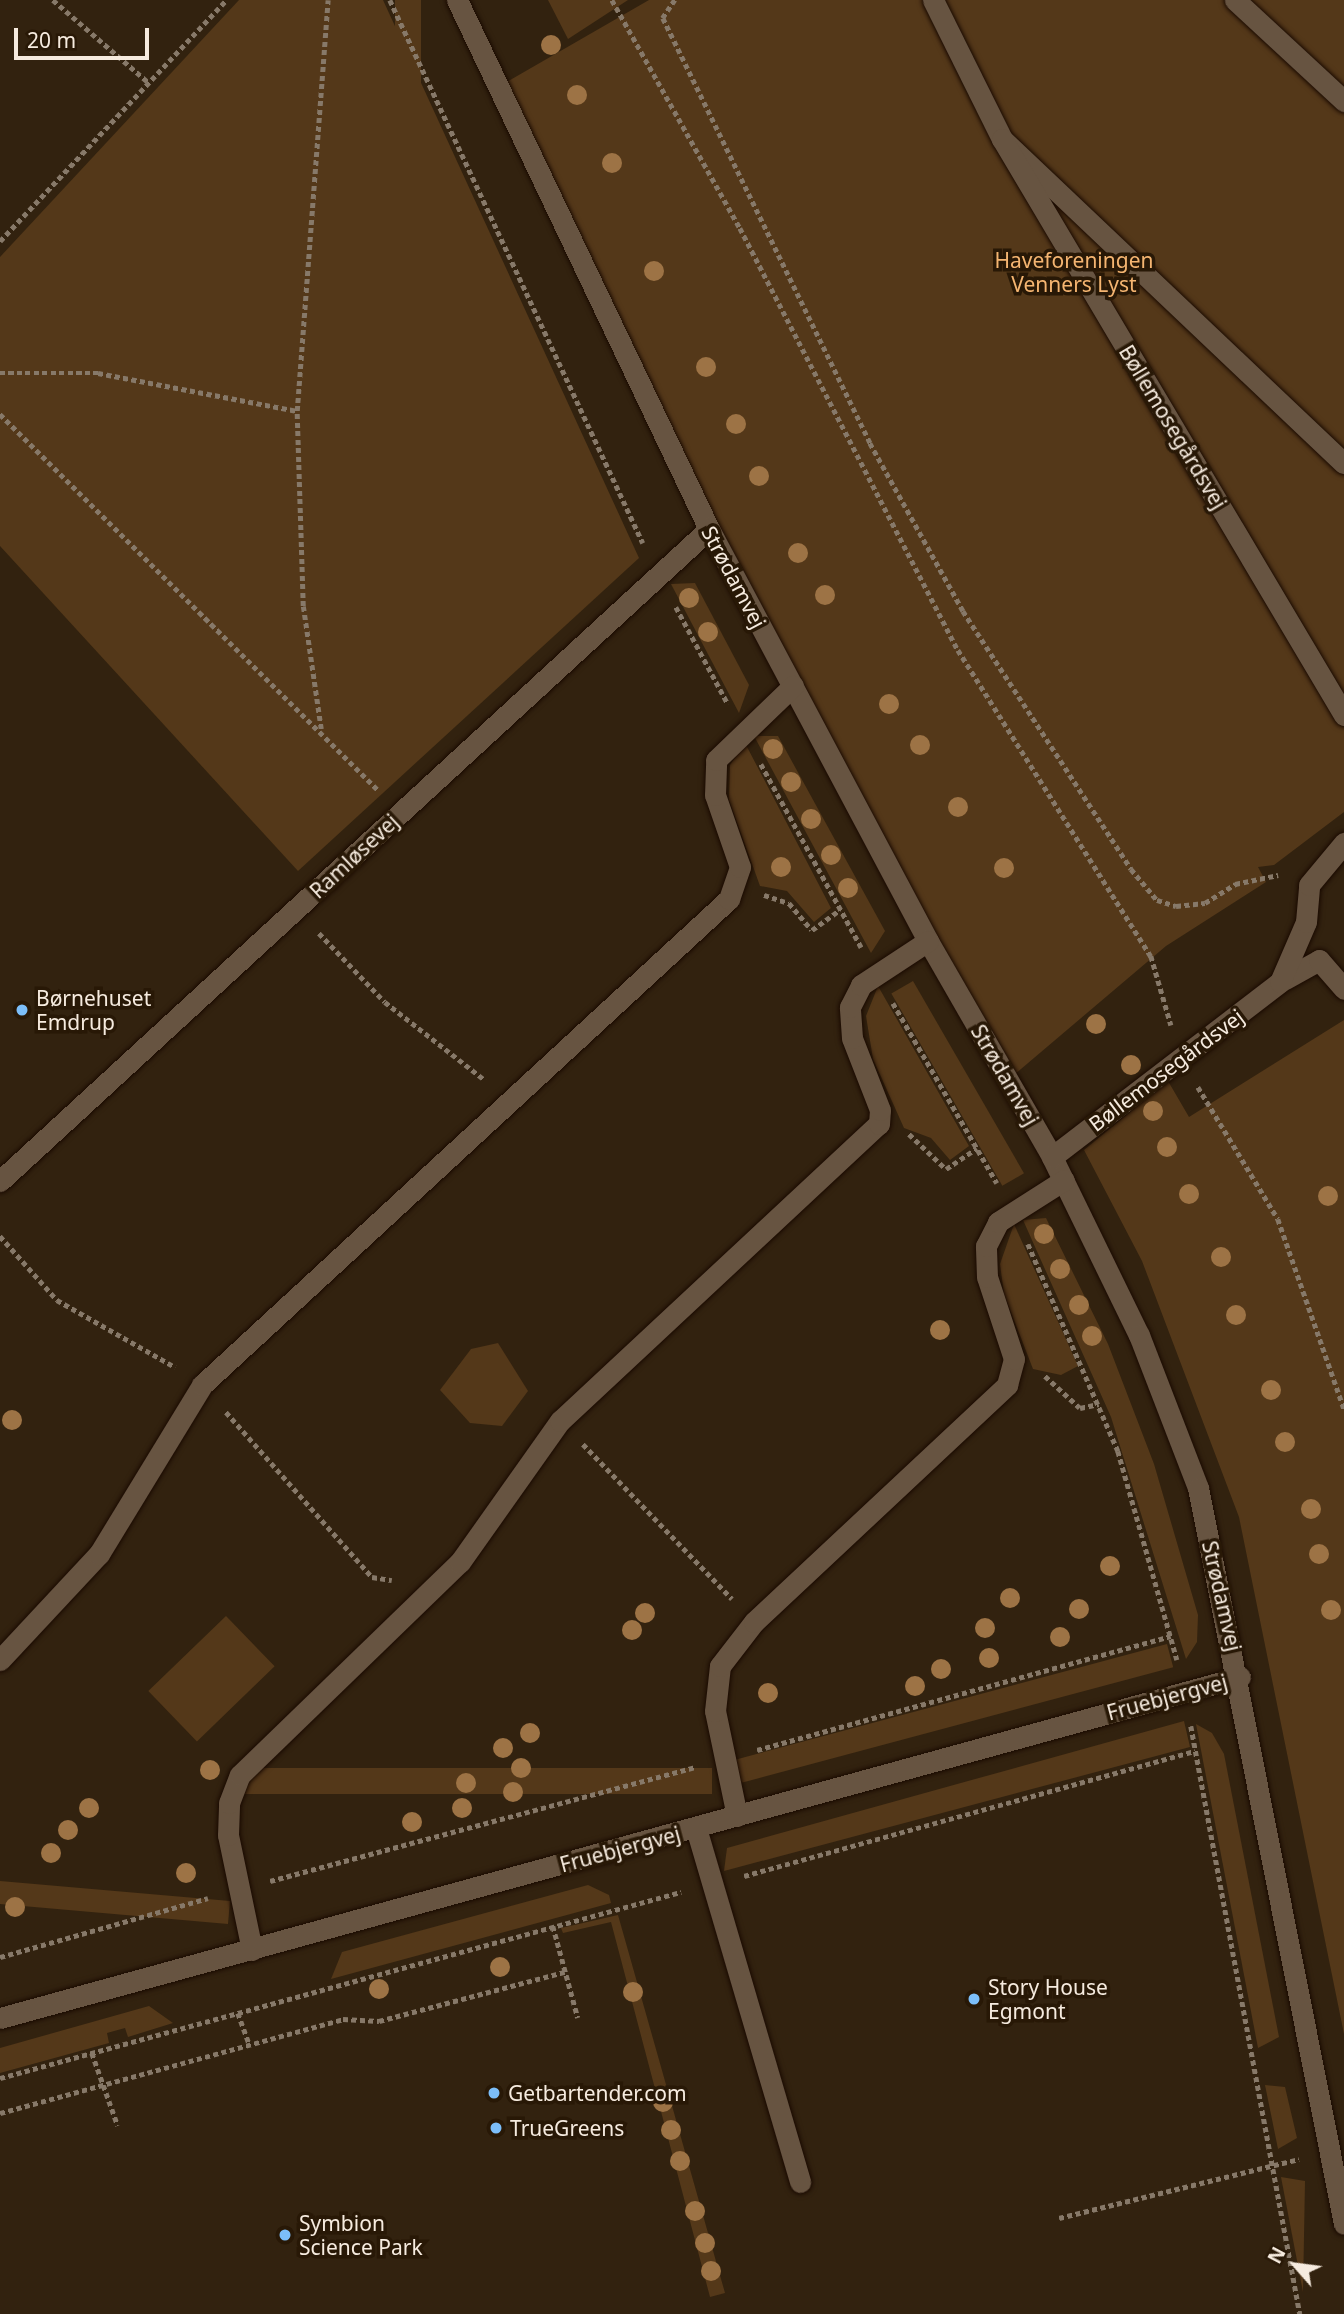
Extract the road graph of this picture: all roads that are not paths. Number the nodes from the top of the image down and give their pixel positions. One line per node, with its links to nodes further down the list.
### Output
1 (457, 0): 7 (street, Strødamvej)
2 (933, 0): 5 (street, Bøllemosegårdsvej)
3 (1235, 0): 4 (street)
4 (1344, 101)
5 (1002, 139): 6 (street, Bøllemosegårdsvej); 9 (street, Bøllemosegårdsvej)
6 (1344, 463)
7 (709, 529): 8 (street, Strødamvej); 16 (street, Ramløsevej)
8 (793, 686): 11 (street, Strødamvej); 17 (street)
9 (1344, 715)
10 (1344, 842): 12 (street, Bøllemosegårdsvej)
11 (928, 941): 14 (street, Strødamvej); 21 (street)
12 (1280, 982): 13 (street, Bøllemosegårdsvej); 14 (street, Bøllemosegårdsvej)
13 (1344, 989)
14 (1052, 1157): 15 (street, Strødamvej)
15 (1064, 1180): 18 (street, Strødamvej); 19 (street)
16 (0, 1181)
17 (0, 1660)
18 (1240, 1677): 19 (street, Fruebjergvej); 24 (street, Strødamvej)
19 (737, 1816): 20 (street, Fruebjergvej)
20 (695, 1828): 21 (street, Fruebjergvej); 23 (street)
21 (252, 1950): 22 (street, Fruebjergvej)
22 (0, 2018)
23 (800, 2182)
24 (1344, 2224)

